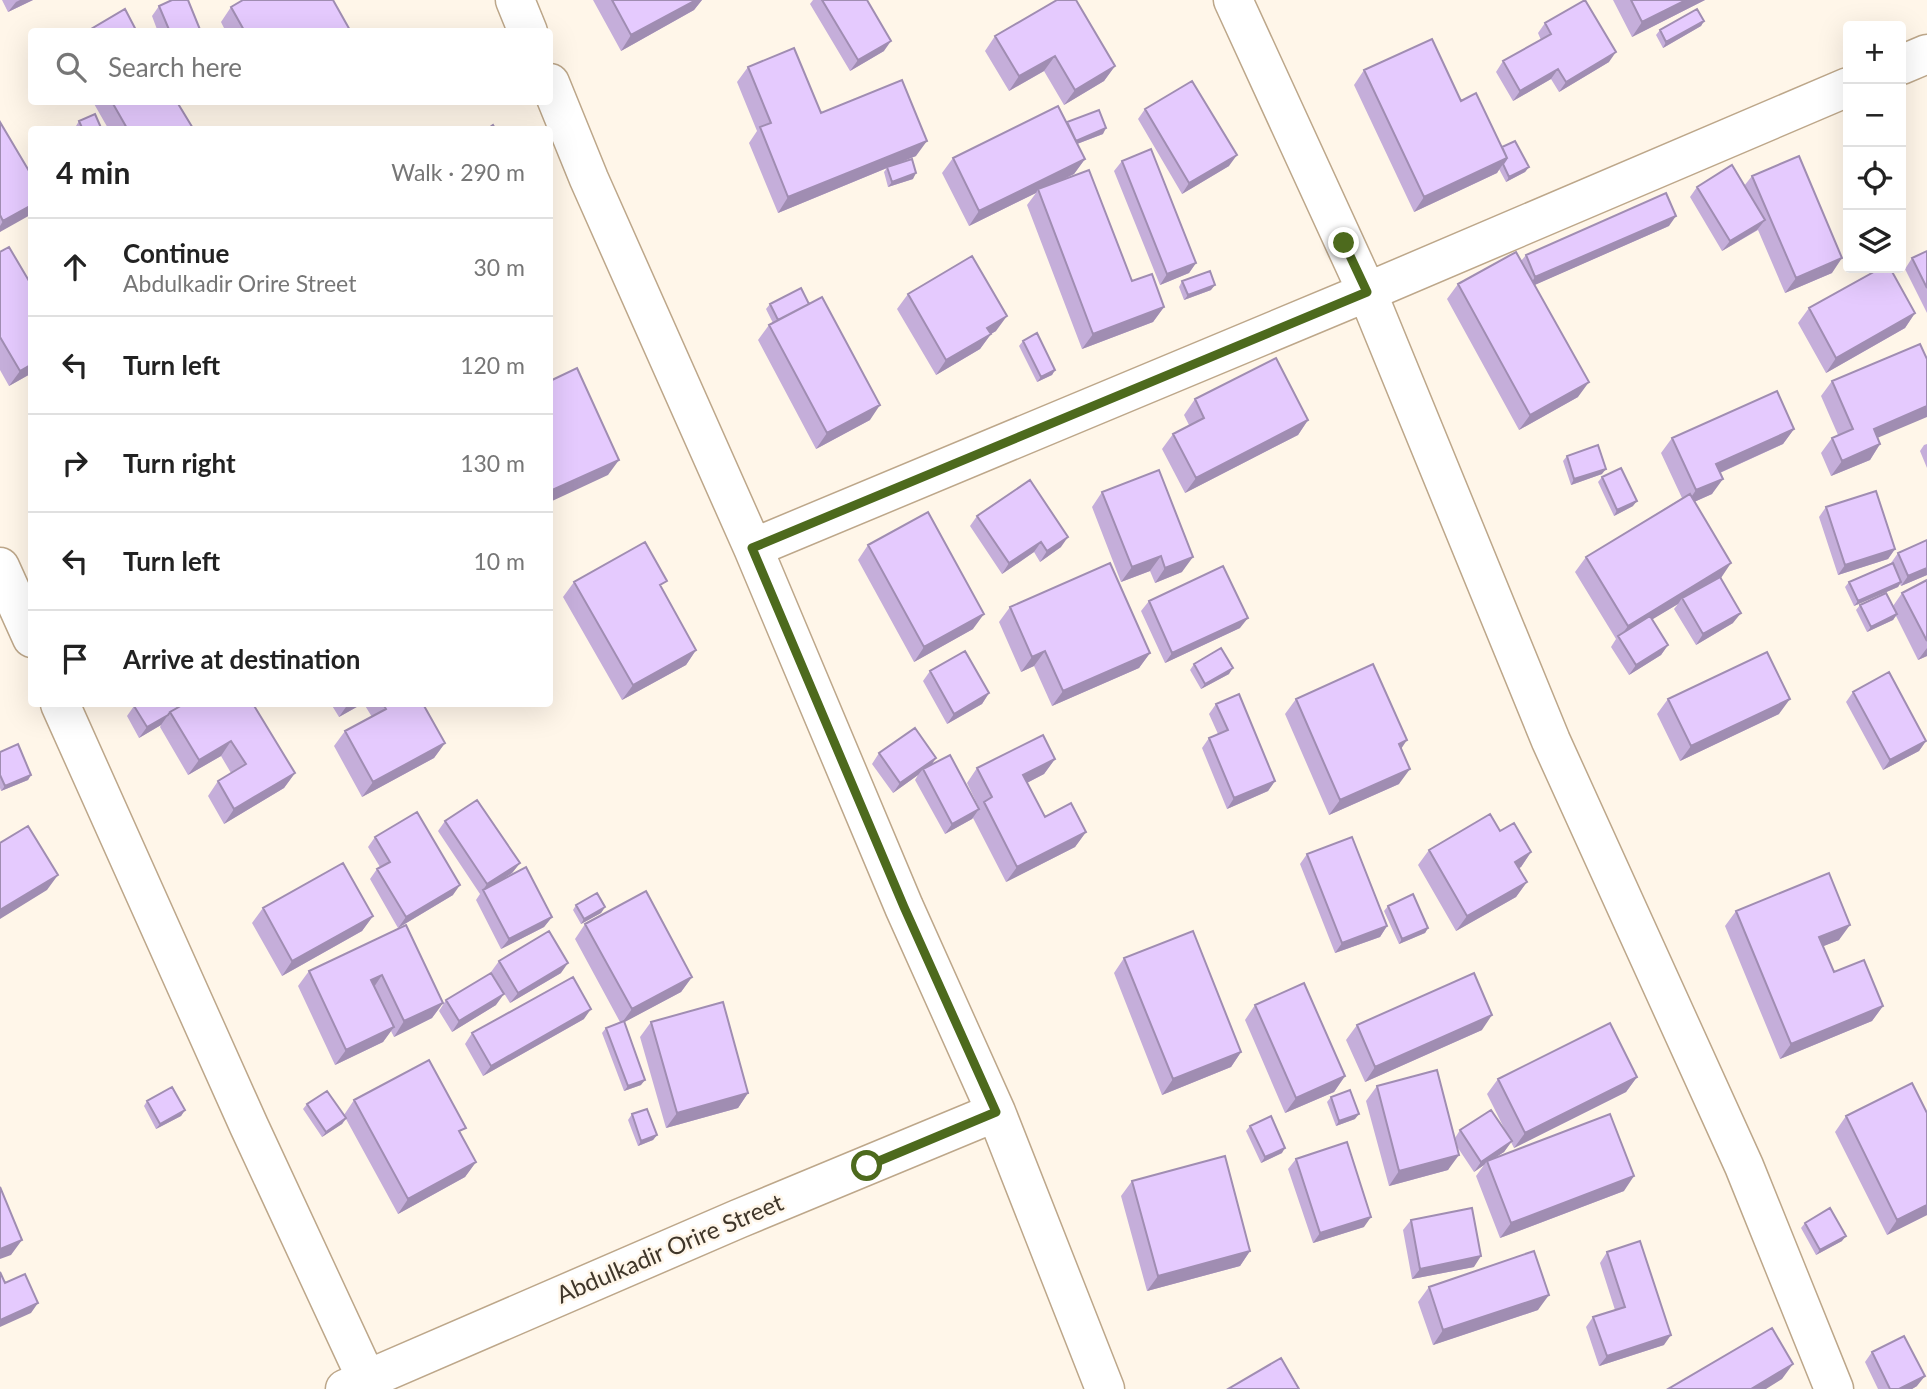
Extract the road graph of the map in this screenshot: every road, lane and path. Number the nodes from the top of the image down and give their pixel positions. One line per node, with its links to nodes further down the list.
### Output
1 (515, 0): 3 (street)
2 (1233, 0): 8 (street)
3 (526, 28)
4 (1927, 54): 5 (street)
5 (1906, 63)
6 (1843, 89): 8 (street)
7 (553, 90): 9 (street)
8 (1367, 292): 9 (street); 16 (street)
9 (752, 548): 13 (street)
10 (0, 567): 11 (street)
11 (28, 629)
12 (61, 707): 14 (street)
13 (996, 1112): 14 (street, Abdulkadir Orire Street); 15 (street)
14 (356, 1384)
15 (1105, 1389)
16 (1834, 1389)

